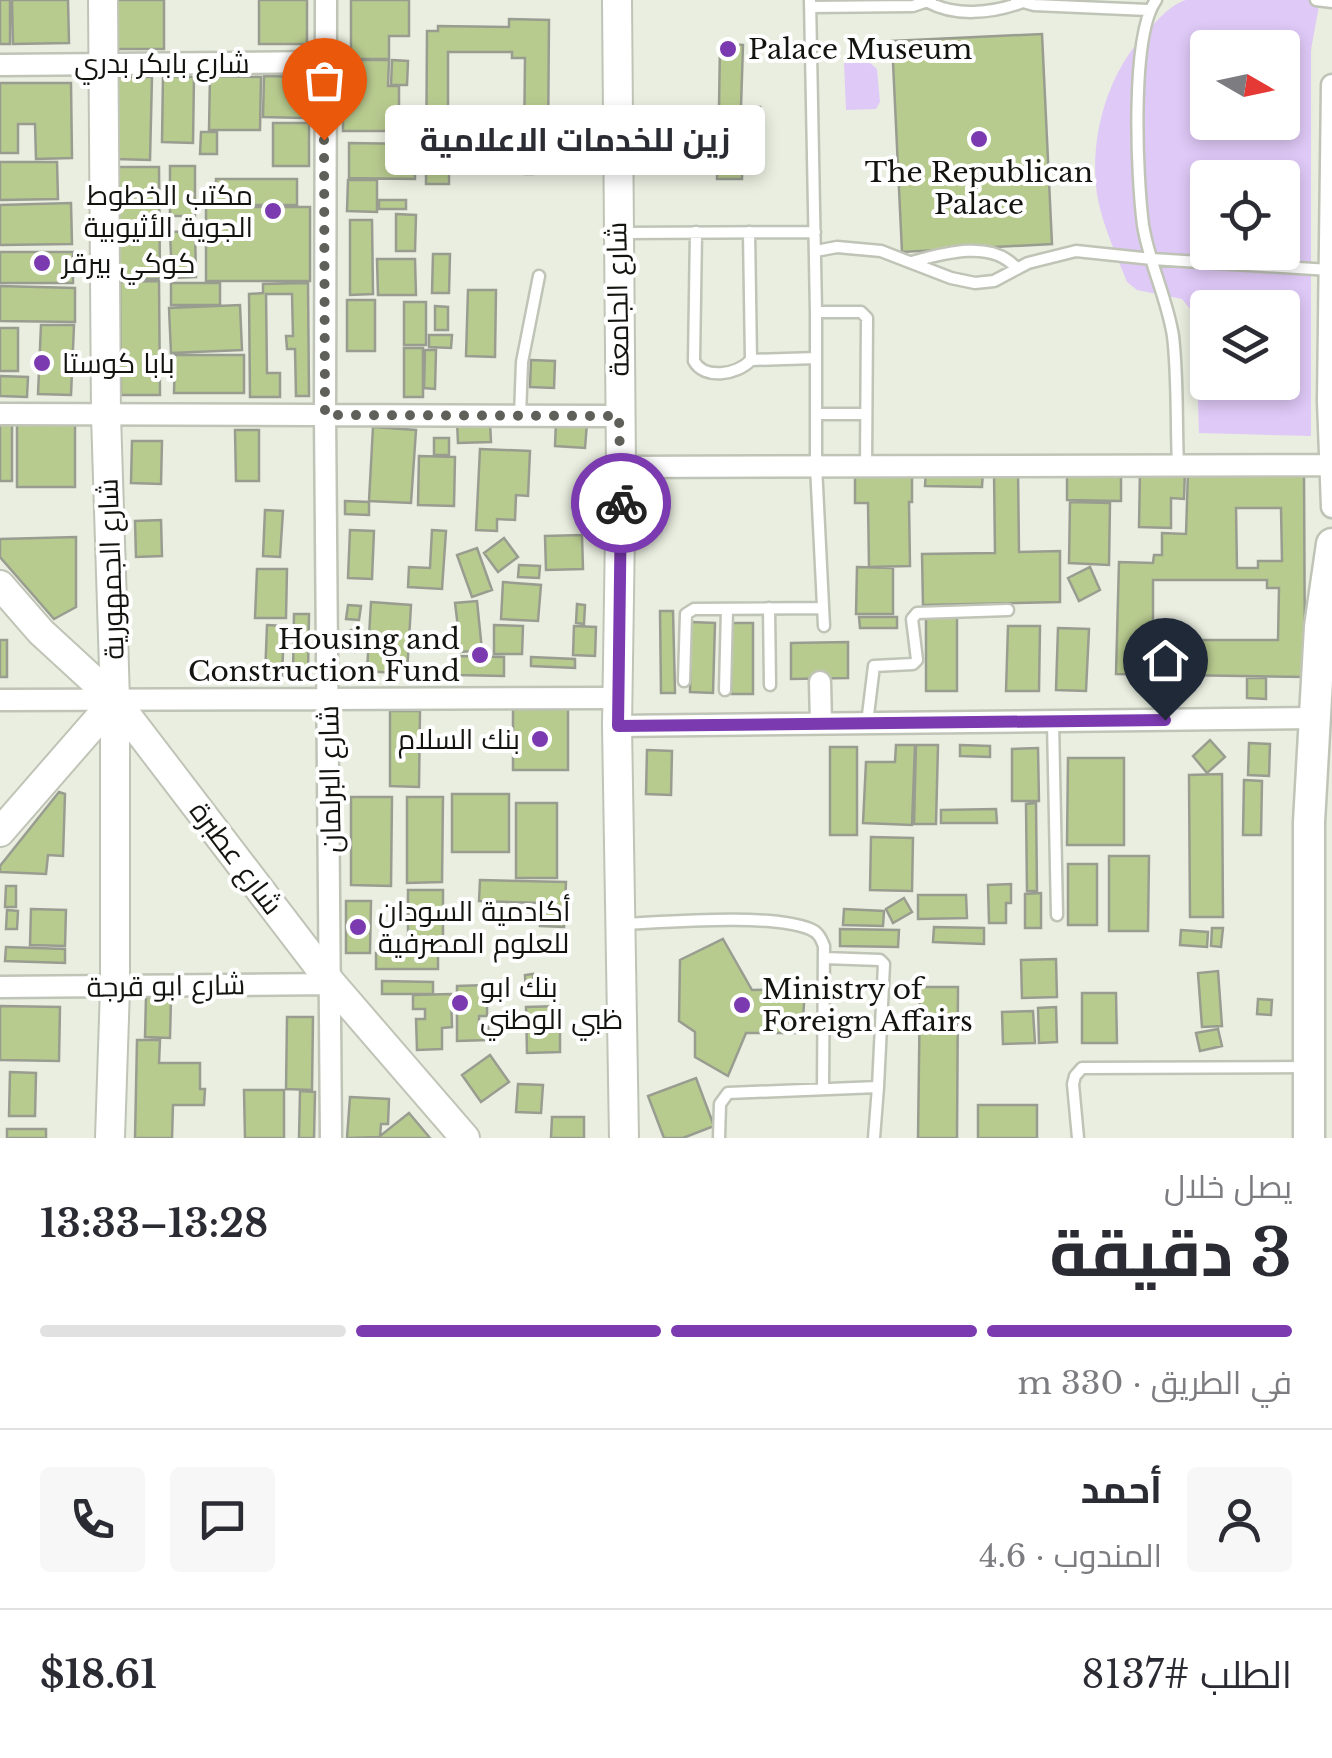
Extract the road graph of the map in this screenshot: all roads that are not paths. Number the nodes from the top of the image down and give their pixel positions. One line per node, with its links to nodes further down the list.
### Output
1 (103, 0): 11 (main road, شارع الجمهورية)
2 (326, 0): 10 (street, شارع البرلمان)
3 (617, 0): 17 (main road, شارع الجامعة)
4 (1316, 0): 7 (lane)
5 (930, 1): 6 (lane); 8 (lane)
6 (1018, 2): 9 (lane)
7 (1332, 2)
8 (810, 3): 16 (lane)
9 (1152, 5): 19 (lane)
10 (324, 62): 11 (street, شارع بابكر بدري); 31 (street, شارع البرلمان)
11 (104, 63): 12 (street, شارع بابكر بدري); 30 (main road, شارع الجمهورية)
12 (0, 65)
13 (1332, 85): 22 (street)
14 (696, 232): 15 (lane); 17 (lane); 26 (lane)
15 (749, 232): 16 (lane); 26 (lane)
16 (815, 232): 18 (lane)
17 (617, 233): 33 (main road, شارع الجامعة)
18 (816, 251): 20 (lane); 24 (lane)
19 (1152, 260): 21 (lane); 22 (lane); 34 (lane)
20 (912, 262): 21 (lane); 21 (lane)
21 (1018, 269)
22 (1330, 270): 35 (street)
23 (539, 276): 32 (lane)
24 (816, 312): 25 (lane); 29 (lane)
25 (816, 358): 26 (lane); 28 (lane)
26 (750, 360)
27 (0, 414): 30 (street)
28 (816, 414): 29 (lane); 36 (lane)
29 (866, 414): 37 (lane)
30 (106, 415): 31 (street); 53 (main road, شارع الجمهورية)
31 (325, 415): 32 (street); 54 (street, شارع البرلمان)
32 (520, 416): 33 (street)
33 (619, 416): 38 (main road, شارع الجامعة)
34 (1178, 465): 35 (street); 37 (street)
35 (1329, 465): 39 (street)
36 (816, 466): 37 (street); 38 (street); 44 (lane)
37 (866, 466)
38 (621, 467): 55 (main road, شارع الجامعة)
39 (1332, 508)
40 (1332, 544): 42 (main road)
41 (0, 584): 53 (main road, شارع عطبرة)
42 (1328, 595): 56 (main road)
43 (769, 608): 44 (lane); 45 (lane); 50 (lane)
44 (822, 608): 47 (lane)
45 (727, 609): 48 (lane); 51 (lane)
46 (1008, 610): 58 (lane)
47 (824, 626)
48 (684, 680)
49 (820, 682): 59 (street)
50 (770, 685)
51 (725, 690)
52 (0, 700): 53 (street)
53 (115, 700): 54 (street); 60 (main road); 64 (main road, شارع عطبرة); 66 (main road, شارع الجمهورية)
54 (329, 701): 55 (street); 64 (street, شارع البرلمان)
55 (617, 712): 59 (street); 62 (main road, شارع الجامعة)
56 (1315, 718): 57 (street); 67 (main road)
57 (1053, 722): 58 (street); 61 (lane)
58 (867, 723): 59 (street)
59 (821, 724)
60 (0, 832)
61 (1056, 916)
62 (620, 924): 63 (lane); 74 (main road, شارع الجامعة)
63 (824, 958): 69 (lane); 70 (lane)
64 (332, 984): 66 (street, شارع ابو قرجة); 72 (street, شارع البرلمان); 73 (main road, شارع عطبرة)
65 (0, 987): 66 (street, شارع ابو قرجة)
66 (115, 988): 71 (main road, شارع الجمهورية)
67 (1320, 1020): 68 (main road)
68 (1308, 1068): 77 (lane); 78 (main road)
69 (878, 1087): 70 (lane); 76 (lane)
70 (823, 1089): 75 (lane)
71 (110, 1138)
72 (331, 1138)
73 (465, 1138)
74 (624, 1138)
75 (719, 1138)
76 (874, 1138)
77 (1078, 1138)
78 (1309, 1138)

